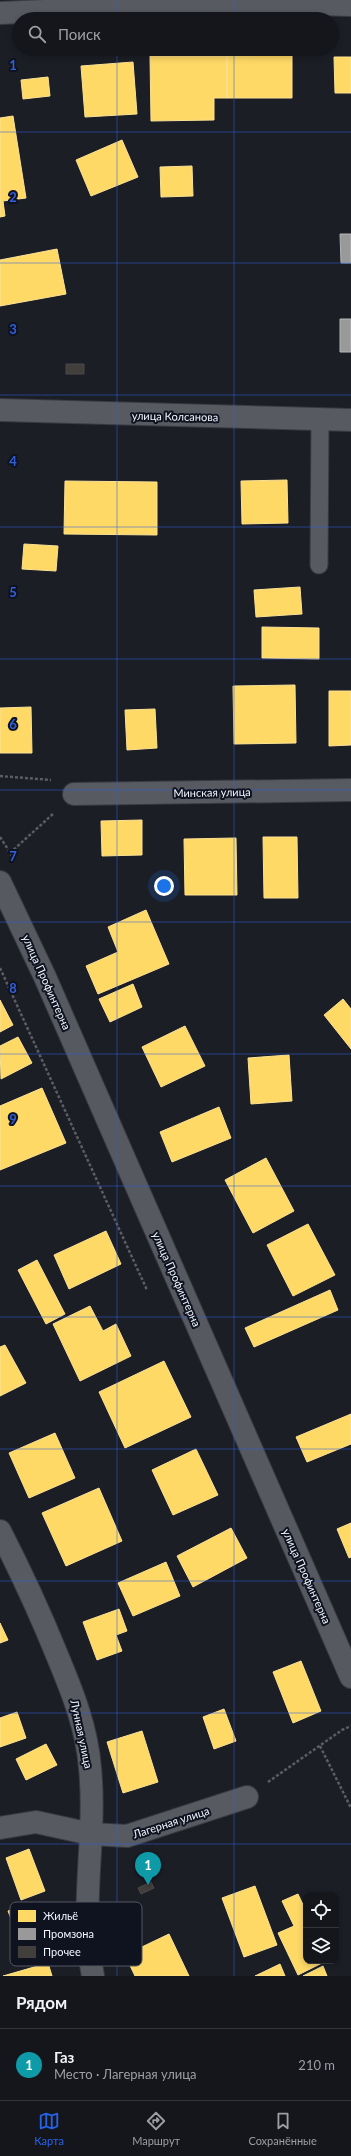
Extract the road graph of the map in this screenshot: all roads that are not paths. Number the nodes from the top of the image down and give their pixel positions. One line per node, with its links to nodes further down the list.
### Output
1 (244, 1): 2 (street); 4 (street)
2 (351, 5)
3 (12, 12): 5 (street)
4 (20, 12)
5 (0, 13)
6 (0, 410): 7 (street, улица Колсанова)
7 (320, 420): 8 (street, улица Колсанова); 9 (lane)
8 (351, 420)
9 (319, 565)
10 (351, 790): 11 (street, Минская улица)
11 (74, 794)
12 (0, 882): 14 (main road, улица Профинтерна)
13 (0, 1531): 17 (street, Лунная улица)
14 (351, 1678)
15 (247, 1797): 17 (street, Лагерная улица)
16 (0, 1828): 17 (street, Лагерная улица)
17 (91, 1834): 18 (street, Лунная улица)
18 (87, 1902)
19 (91, 1966): 20 (street, Лунная улица)
20 (93, 1976)

